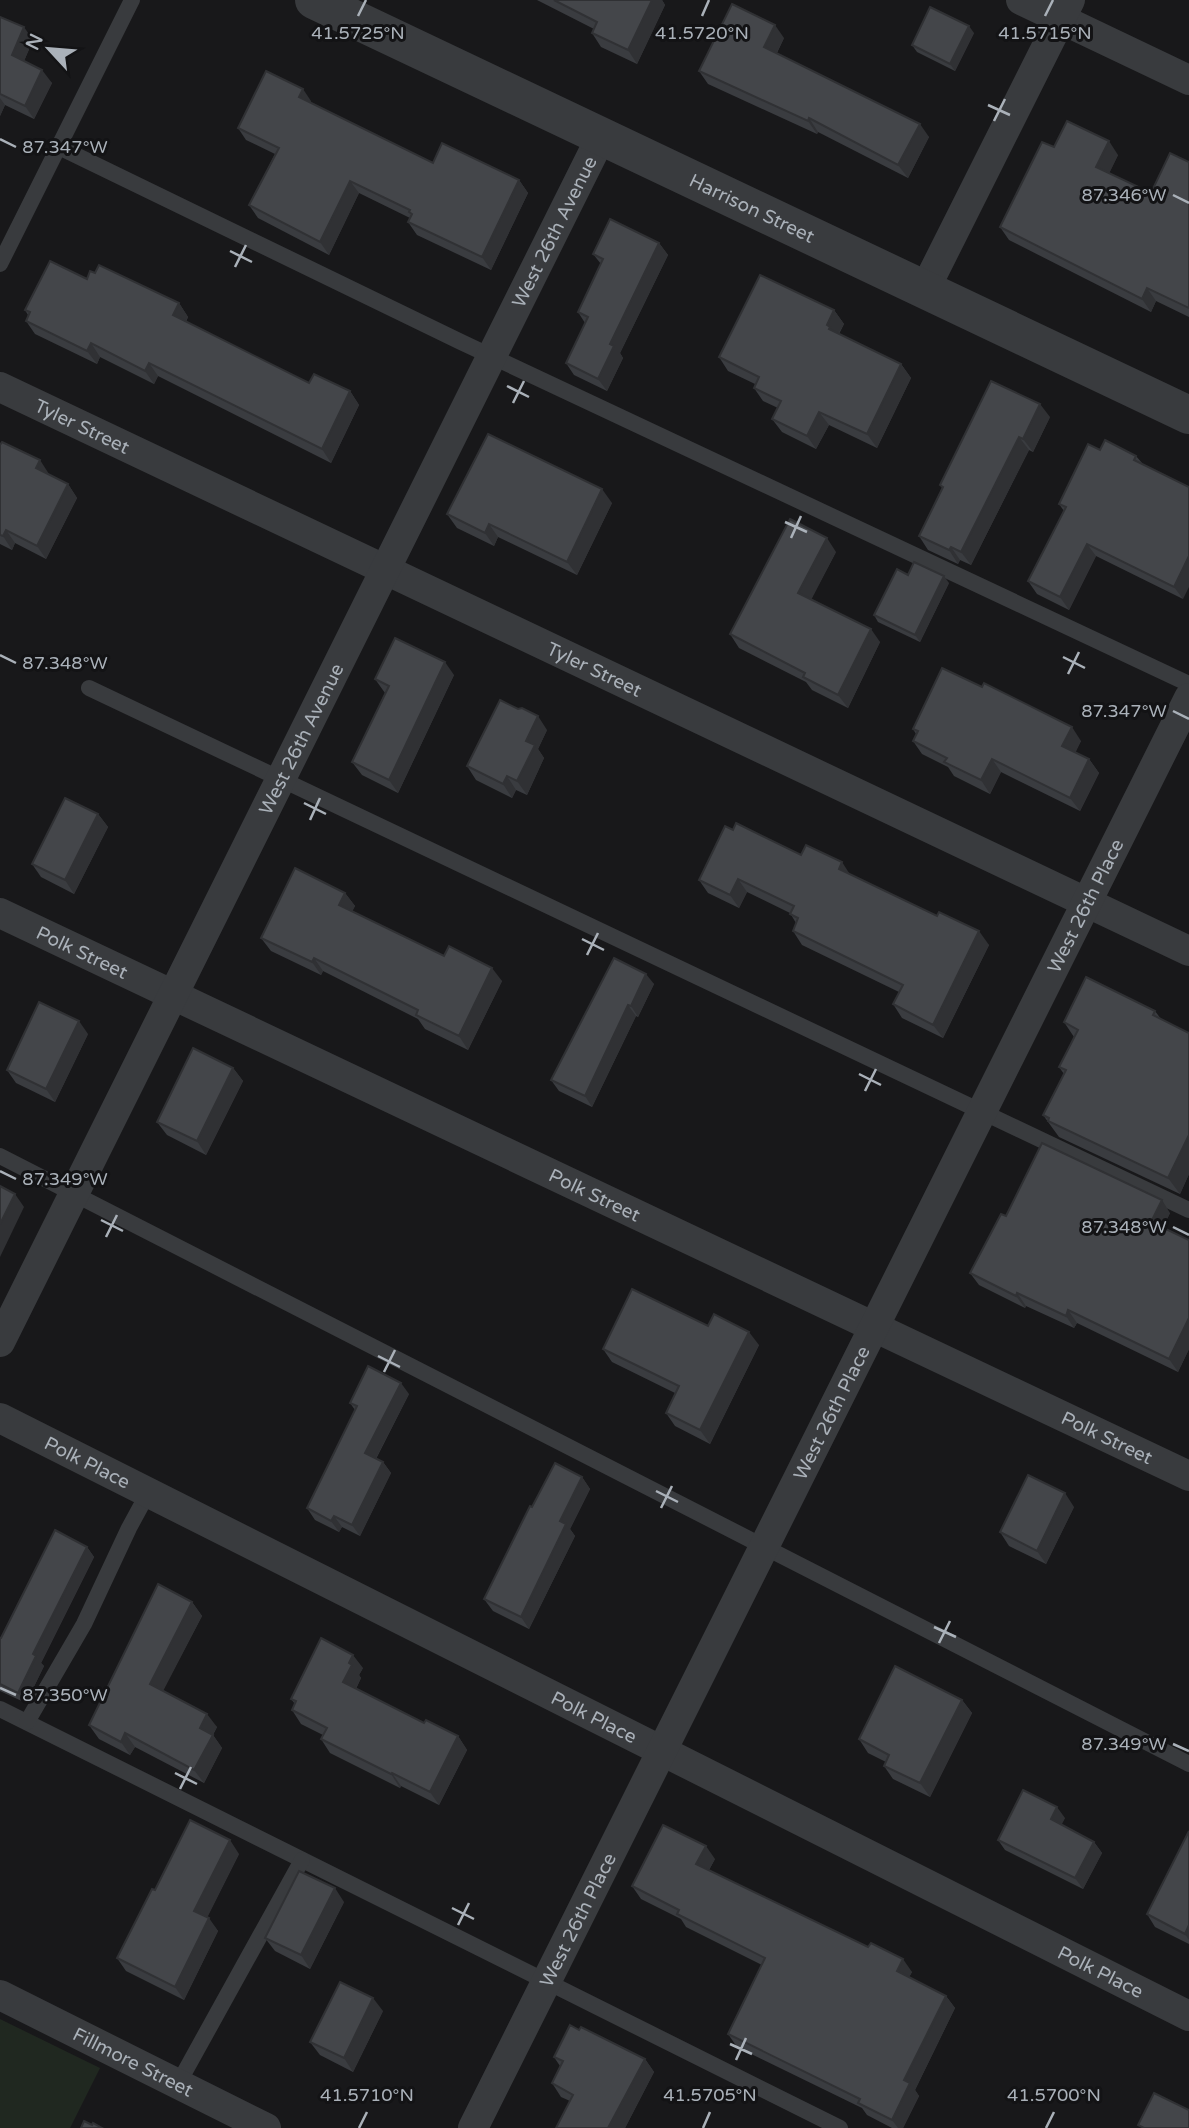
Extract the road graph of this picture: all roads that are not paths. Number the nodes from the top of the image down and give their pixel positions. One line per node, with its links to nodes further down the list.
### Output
1 (132, 0): 7 (lane)
2 (314, 0): 6 (street, Harrison Street)
3 (1021, 0): 4 (street)
4 (1065, 10): 5 (street); 9 (street)
5 (1189, 80)
6 (601, 137): 9 (street, Harrison Street); 10 (street, West 26th Avenue)
7 (59, 147): 8 (lane); 10 (lane)
8 (0, 264)
9 (923, 291): 12 (street, Harrison Street)
10 (492, 356): 13 (street, West 26th Avenue); 14 (lane)
11 (0, 387): 13 (street, Tyler Street)
12 (1189, 415)
13 (386, 570): 17 (street, West 26th Avenue); 18 (street, Tyler Street)
14 (1189, 684)
15 (89, 688): 17 (lane)
16 (1189, 698): 18 (street, West 26th Place)
17 (281, 779): 21 (street, West 26th Avenue); 22 (lane)
18 (1087, 902): 20 (street, Tyler Street); 22 (street, West 26th Place)
19 (0, 913): 21 (street, Polk Street)
20 (1189, 951)
21 (173, 995): 24 (street, West 26th Avenue); 26 (street, Polk Street)
22 (982, 1112): 25 (lane); 26 (street, West 26th Place)
23 (0, 1156): 24 (lane)
24 (74, 1194): 27 (street, West 26th Avenue); 31 (lane)
25 (1189, 1210)
26 (874, 1327): 29 (street, Polk Street); 31 (street, West 26th Place)
27 (0, 1342)
28 (0, 1418): 30 (street, Polk Place)
29 (1189, 1476)
30 (148, 1493): 33 (lane); 34 (street, Polk Place)
31 (764, 1547): 34 (street, West 26th Place); 35 (lane)
32 (0, 1709): 33 (lane)
33 (27, 1722): 36 (lane)
34 (663, 1750): 37 (street, West 26th Place); 39 (street, Polk Place)
35 (1189, 1764)
36 (302, 1860): 37 (lane); 40 (lane)
37 (547, 1981): 42 (street, West 26th Place); 43 (lane)
38 (0, 1995): 40 (street, Fillmore Street)
39 (1189, 2016)
40 (178, 2084): 41 (street, Fillmore Street)
41 (266, 2128)
42 (473, 2128)
43 (840, 2128)

